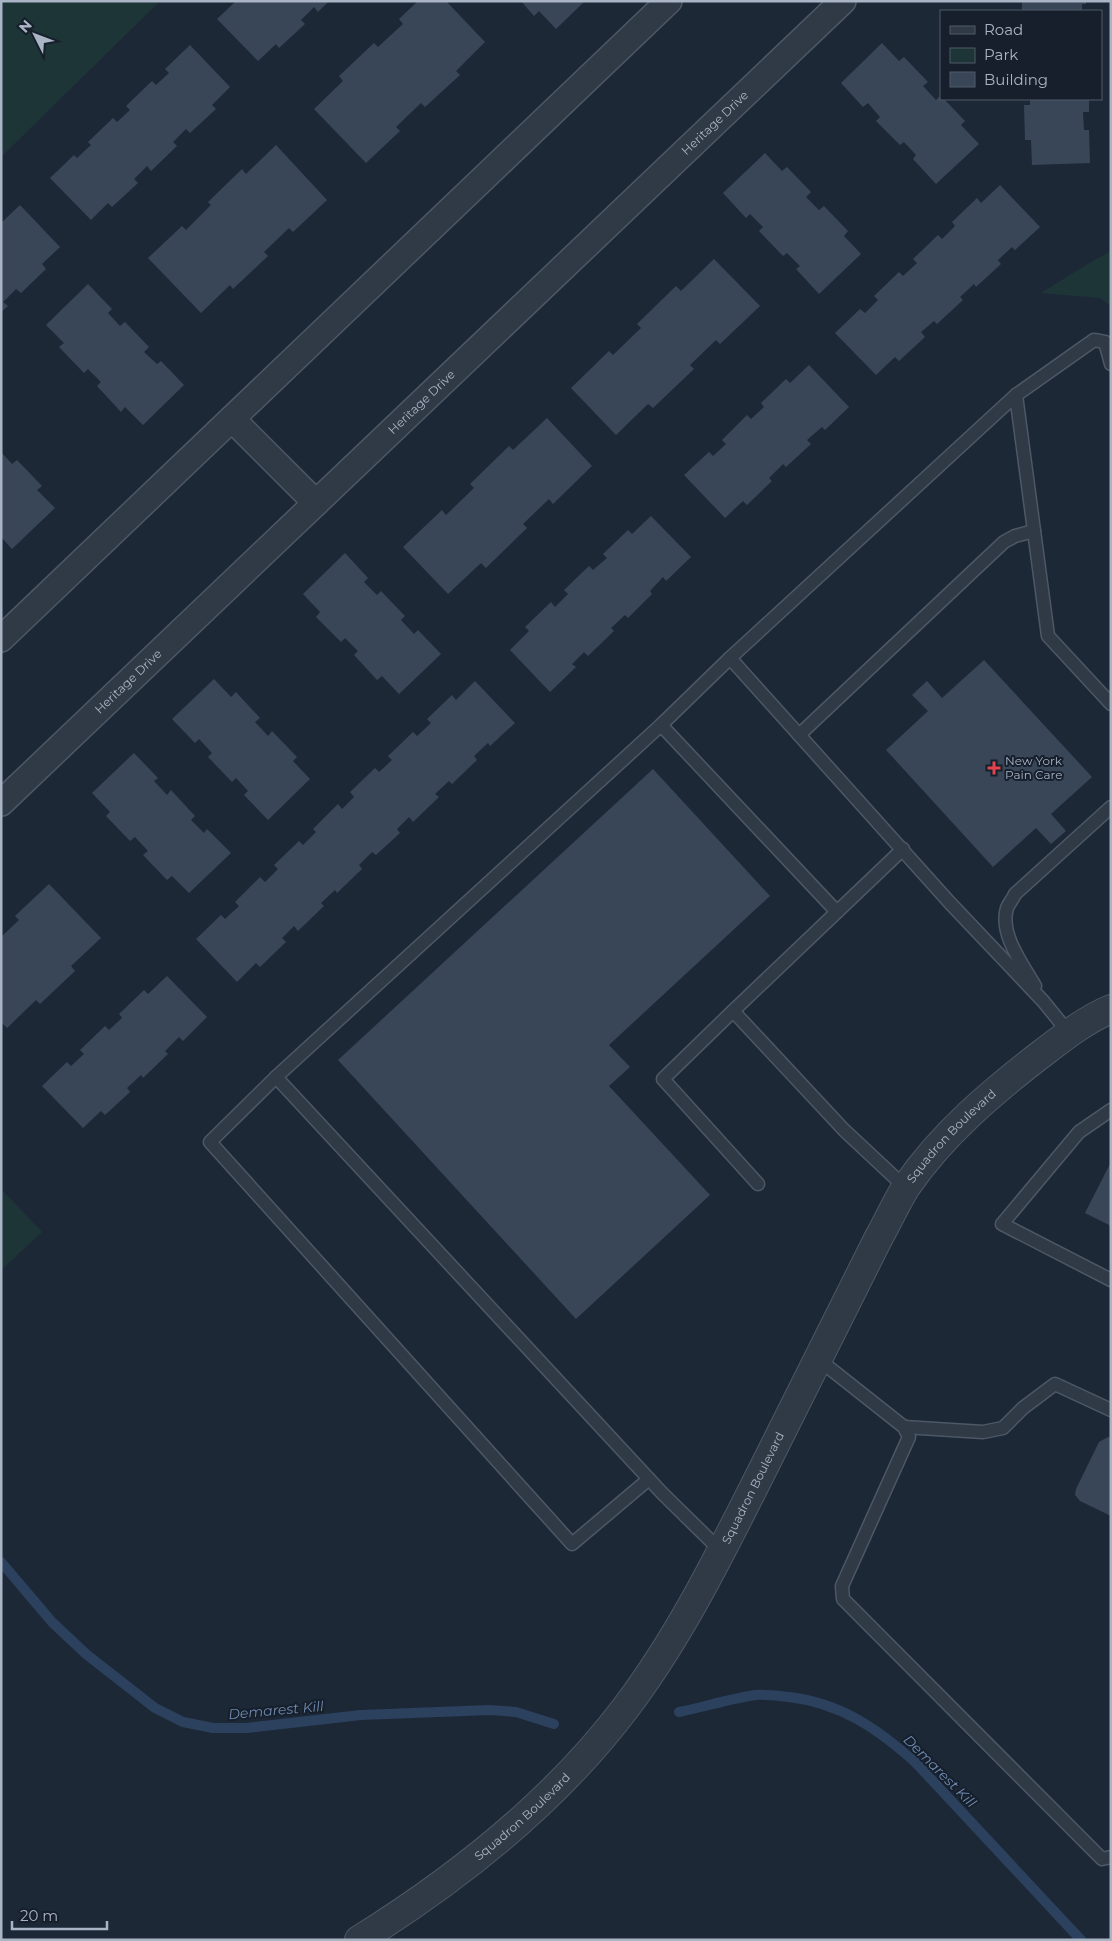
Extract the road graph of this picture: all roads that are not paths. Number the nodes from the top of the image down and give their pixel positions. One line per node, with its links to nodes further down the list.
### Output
1 (669, 1): 5 (street)
2 (843, 1): 6 (street, Heritage Drive)
3 (1111, 364): 4 (lane)
4 (1016, 395): 7 (lane); 9 (lane)
5 (232, 419): 6 (street); 8 (street)
6 (316, 503): 13 (street, Heritage Drive)
7 (1034, 531): 10 (lane); 12 (lane)
8 (1, 639)
9 (730, 658): 11 (lane); 12 (lane)
10 (1111, 704)
11 (662, 725): 16 (lane); 21 (lane)
12 (799, 735): 15 (lane)
13 (1, 803)
14 (1111, 807): 17 (lane)
15 (904, 849): 16 (lane); 17 (lane)
16 (836, 912): 19 (lane)
17 (1044, 1002): 20 (lane)
18 (1111, 1009): 20 (street, Squadron Boulevard)
19 (733, 1010): 23 (lane); 24 (lane)
20 (1069, 1033): 24 (street, Squadron Boulevard)
21 (276, 1077): 29 (lane); 29 (lane)
22 (1111, 1110): 25 (lane)
23 (758, 1184)
24 (906, 1188): 26 (street, Squadron Boulevard)
25 (1111, 1280)
26 (818, 1359): 28 (lane); 30 (street, Squadron Boulevard)
27 (1111, 1410): 28 (lane)
28 (904, 1427): 31 (lane)
29 (649, 1479): 30 (lane)
30 (721, 1551): 32 (street, Squadron Boulevard)
31 (1111, 1857)
32 (359, 1940)

